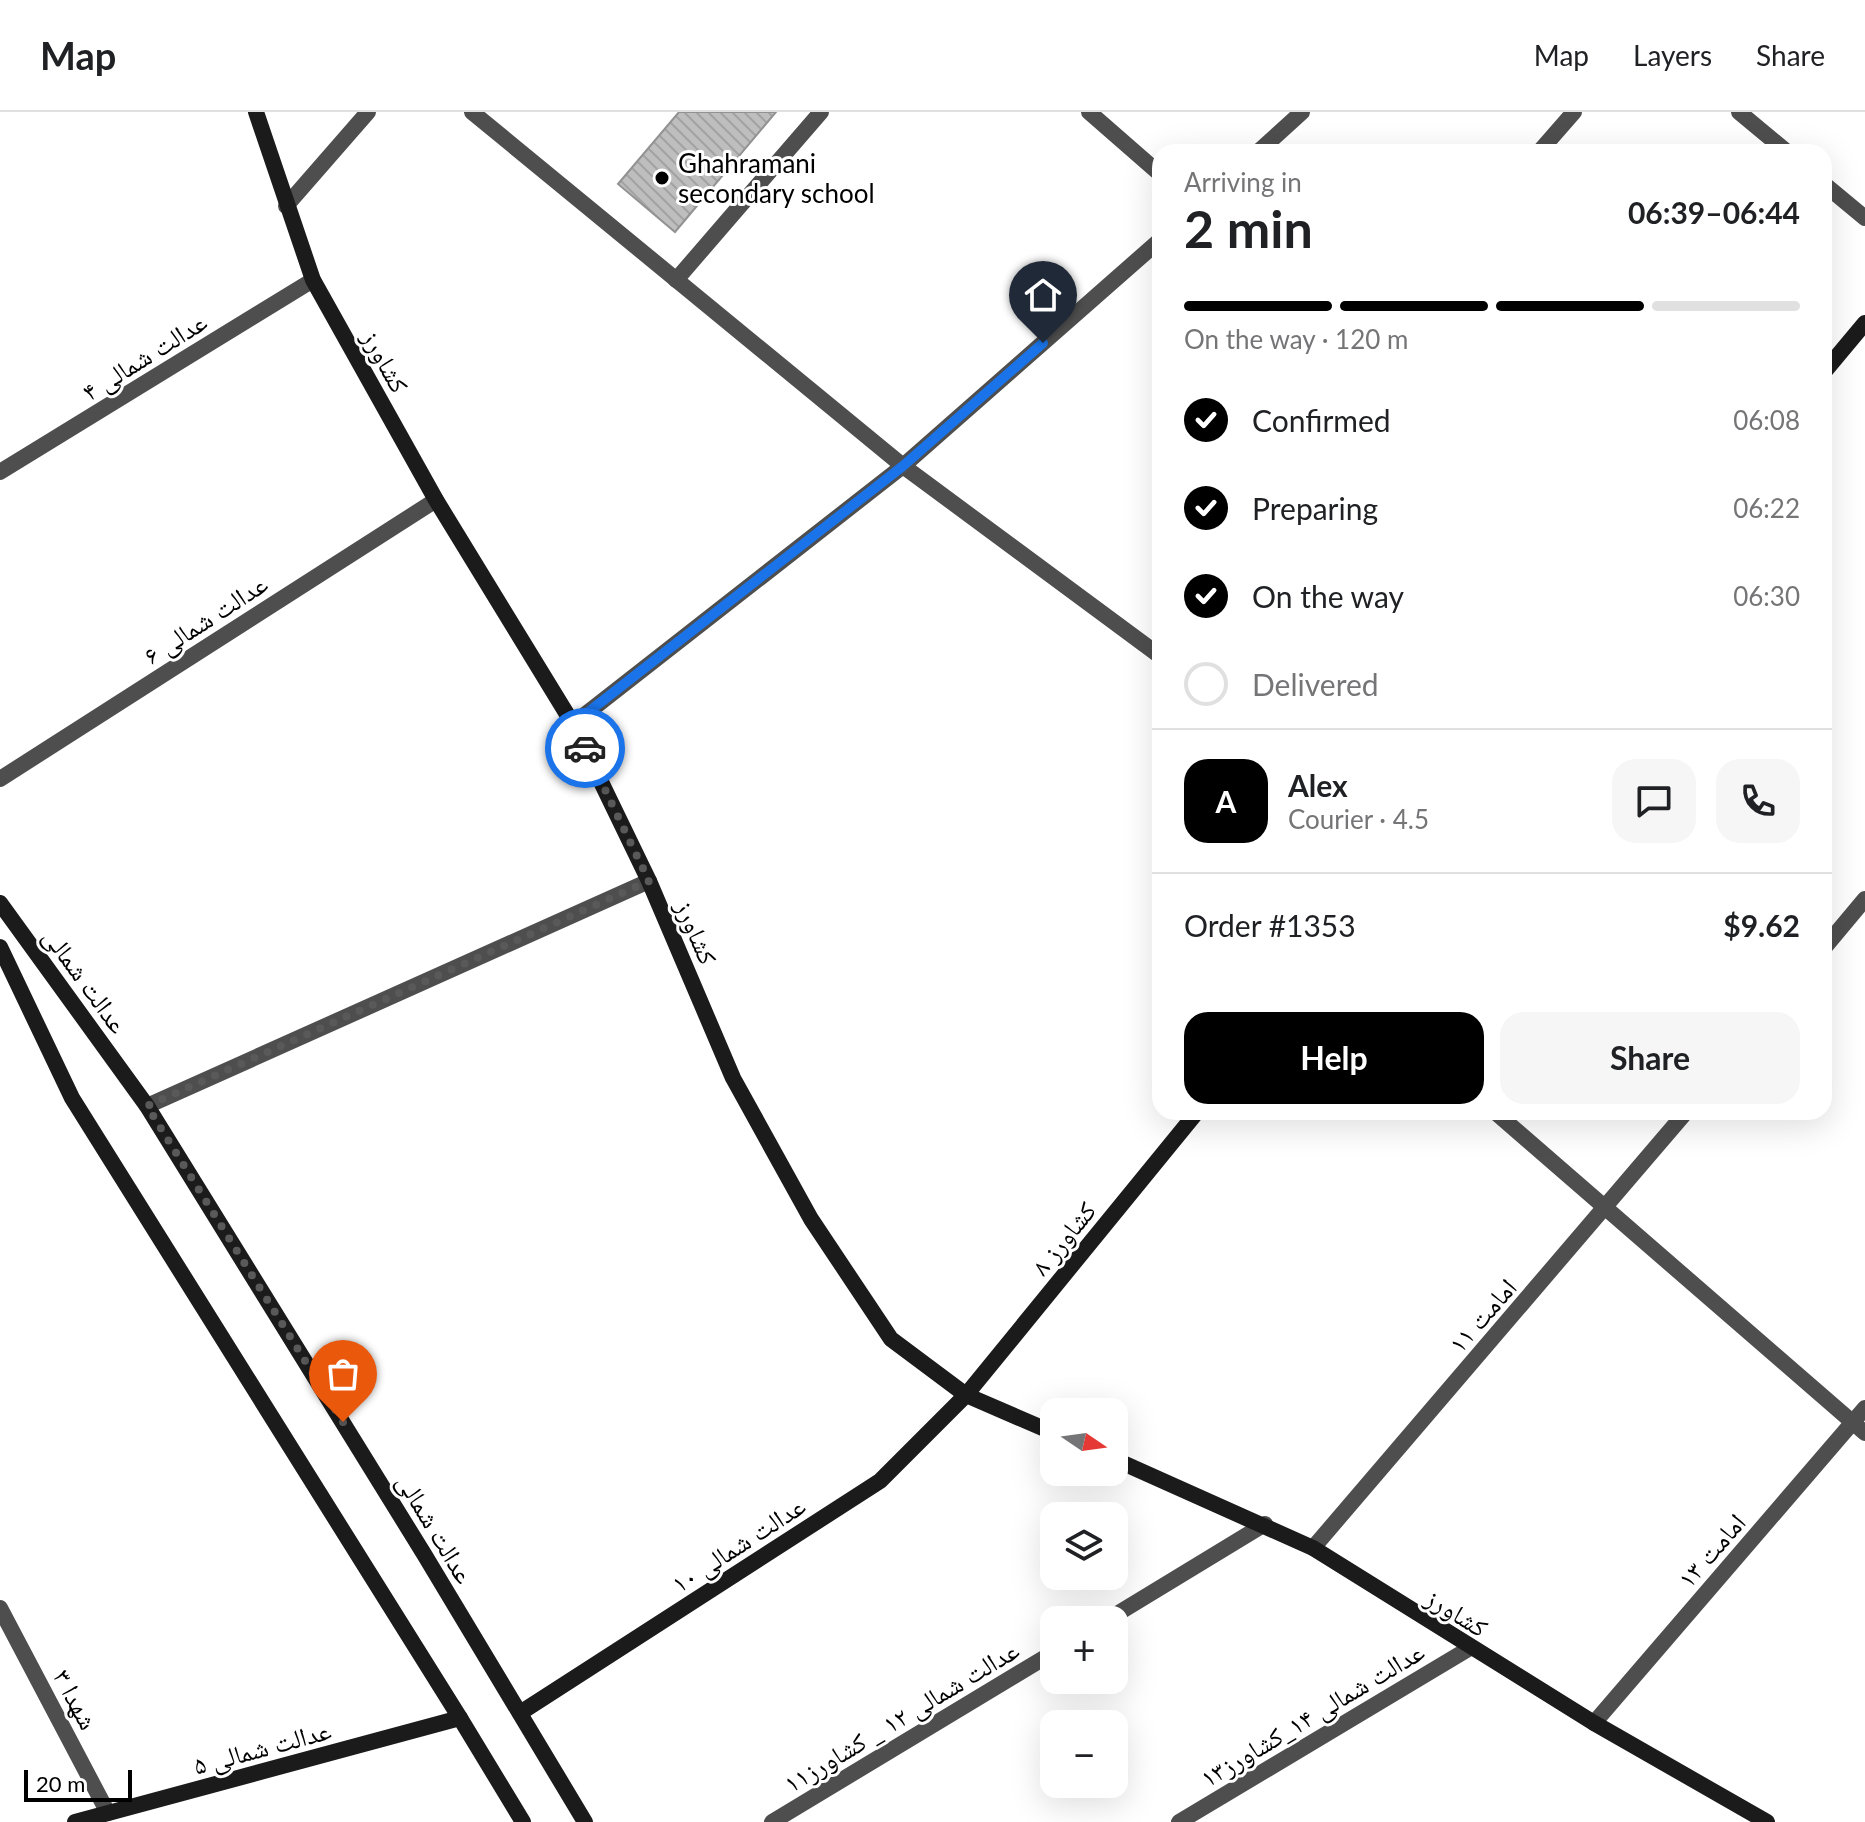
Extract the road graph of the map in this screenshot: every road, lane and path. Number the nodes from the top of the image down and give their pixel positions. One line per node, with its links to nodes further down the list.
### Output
1 (256, 112): 14 (street, کشاورز)
2 (368, 112): 14 (street)
3 (472, 112): 18 (street)
4 (821, 112): 18 (street)
5 (1089, 112): 12 (street)
6 (1302, 112): 9 (street)
7 (1574, 112): 10 (street)
8 (1739, 112): 11 (street)
9 (1267, 144)
10 (1546, 144)
11 (1777, 144)
12 (1152, 167)
13 (1832, 191): 15 (street)
14 (286, 206): 17 (street, کشاورز)
15 (1865, 218)
16 (1152, 247): 21 (street)
17 (313, 280): 22 (street, عدالت شمالی ۴); 23 (street, کشاورز)
18 (676, 280): 21 (street)
19 (1865, 323): 20 (street)
20 (1832, 362)
21 (903, 466): 24 (street); 25 (street)
22 (0, 472)
23 (436, 500): 25 (street, کشاورز); 26 (street, عدالت شمالی ۶)
24 (1152, 650)
25 (573, 724): 27 (street, کشاورز)
26 (0, 779)
27 (649, 881): 32 (street); 37 (street, کشاورز)
28 (1865, 899): 30 (street)
29 (0, 903): 32 (street, عدالت شمالی)
30 (1832, 938)
31 (0, 947): 49 (street, عدالت شمالی)
32 (147, 1106): 48 (street, عدالت شمالی)
33 (1190, 1120): 37 (street, کشاورز ۸)
34 (1504, 1120): 36 (street)
35 (1679, 1120): 36 (street, امامت ۱۱)
36 (1605, 1207): 40 (street); 43 (street, امامت ۱۱)
37 (966, 1395): 39 (street, کشاورز); 48 (street, عدالت شمالی ۱۰)
38 (1865, 1408): 40 (street, امامت ۱۳)
39 (1040, 1427)
40 (1859, 1427): 50 (street, امامت ۱۳)
41 (1128, 1465): 42 (street, کشاورز)
42 (1265, 1524): 43 (street, کشاورز); 44 (street)
43 (1313, 1548): 46 (street, کشاورز)
44 (1128, 1607)
45 (0, 1608): 51 (street, شهدا ۳)
46 (1470, 1648): 50 (street, کشاورز); 56 (street, عدالت شمالی ۱۴_کشاورز۱۳)
47 (1040, 1660): 55 (street, عدالت شمالی ۱۲ _ کشاورز۱۱)
48 (520, 1713): 54 (street, عدالت شمالی)
49 (460, 1718): 51 (street, عدالت شمالی ۵); 53 (street, عدالت شمالی)
50 (1594, 1723): 57 (street, کشاورز)
51 (108, 1813): 52 (street, عدالت شمالی ۵)
52 (75, 1822)
53 (523, 1822)
54 (585, 1822)
55 (772, 1822)
56 (1179, 1822)
57 (1767, 1822)

